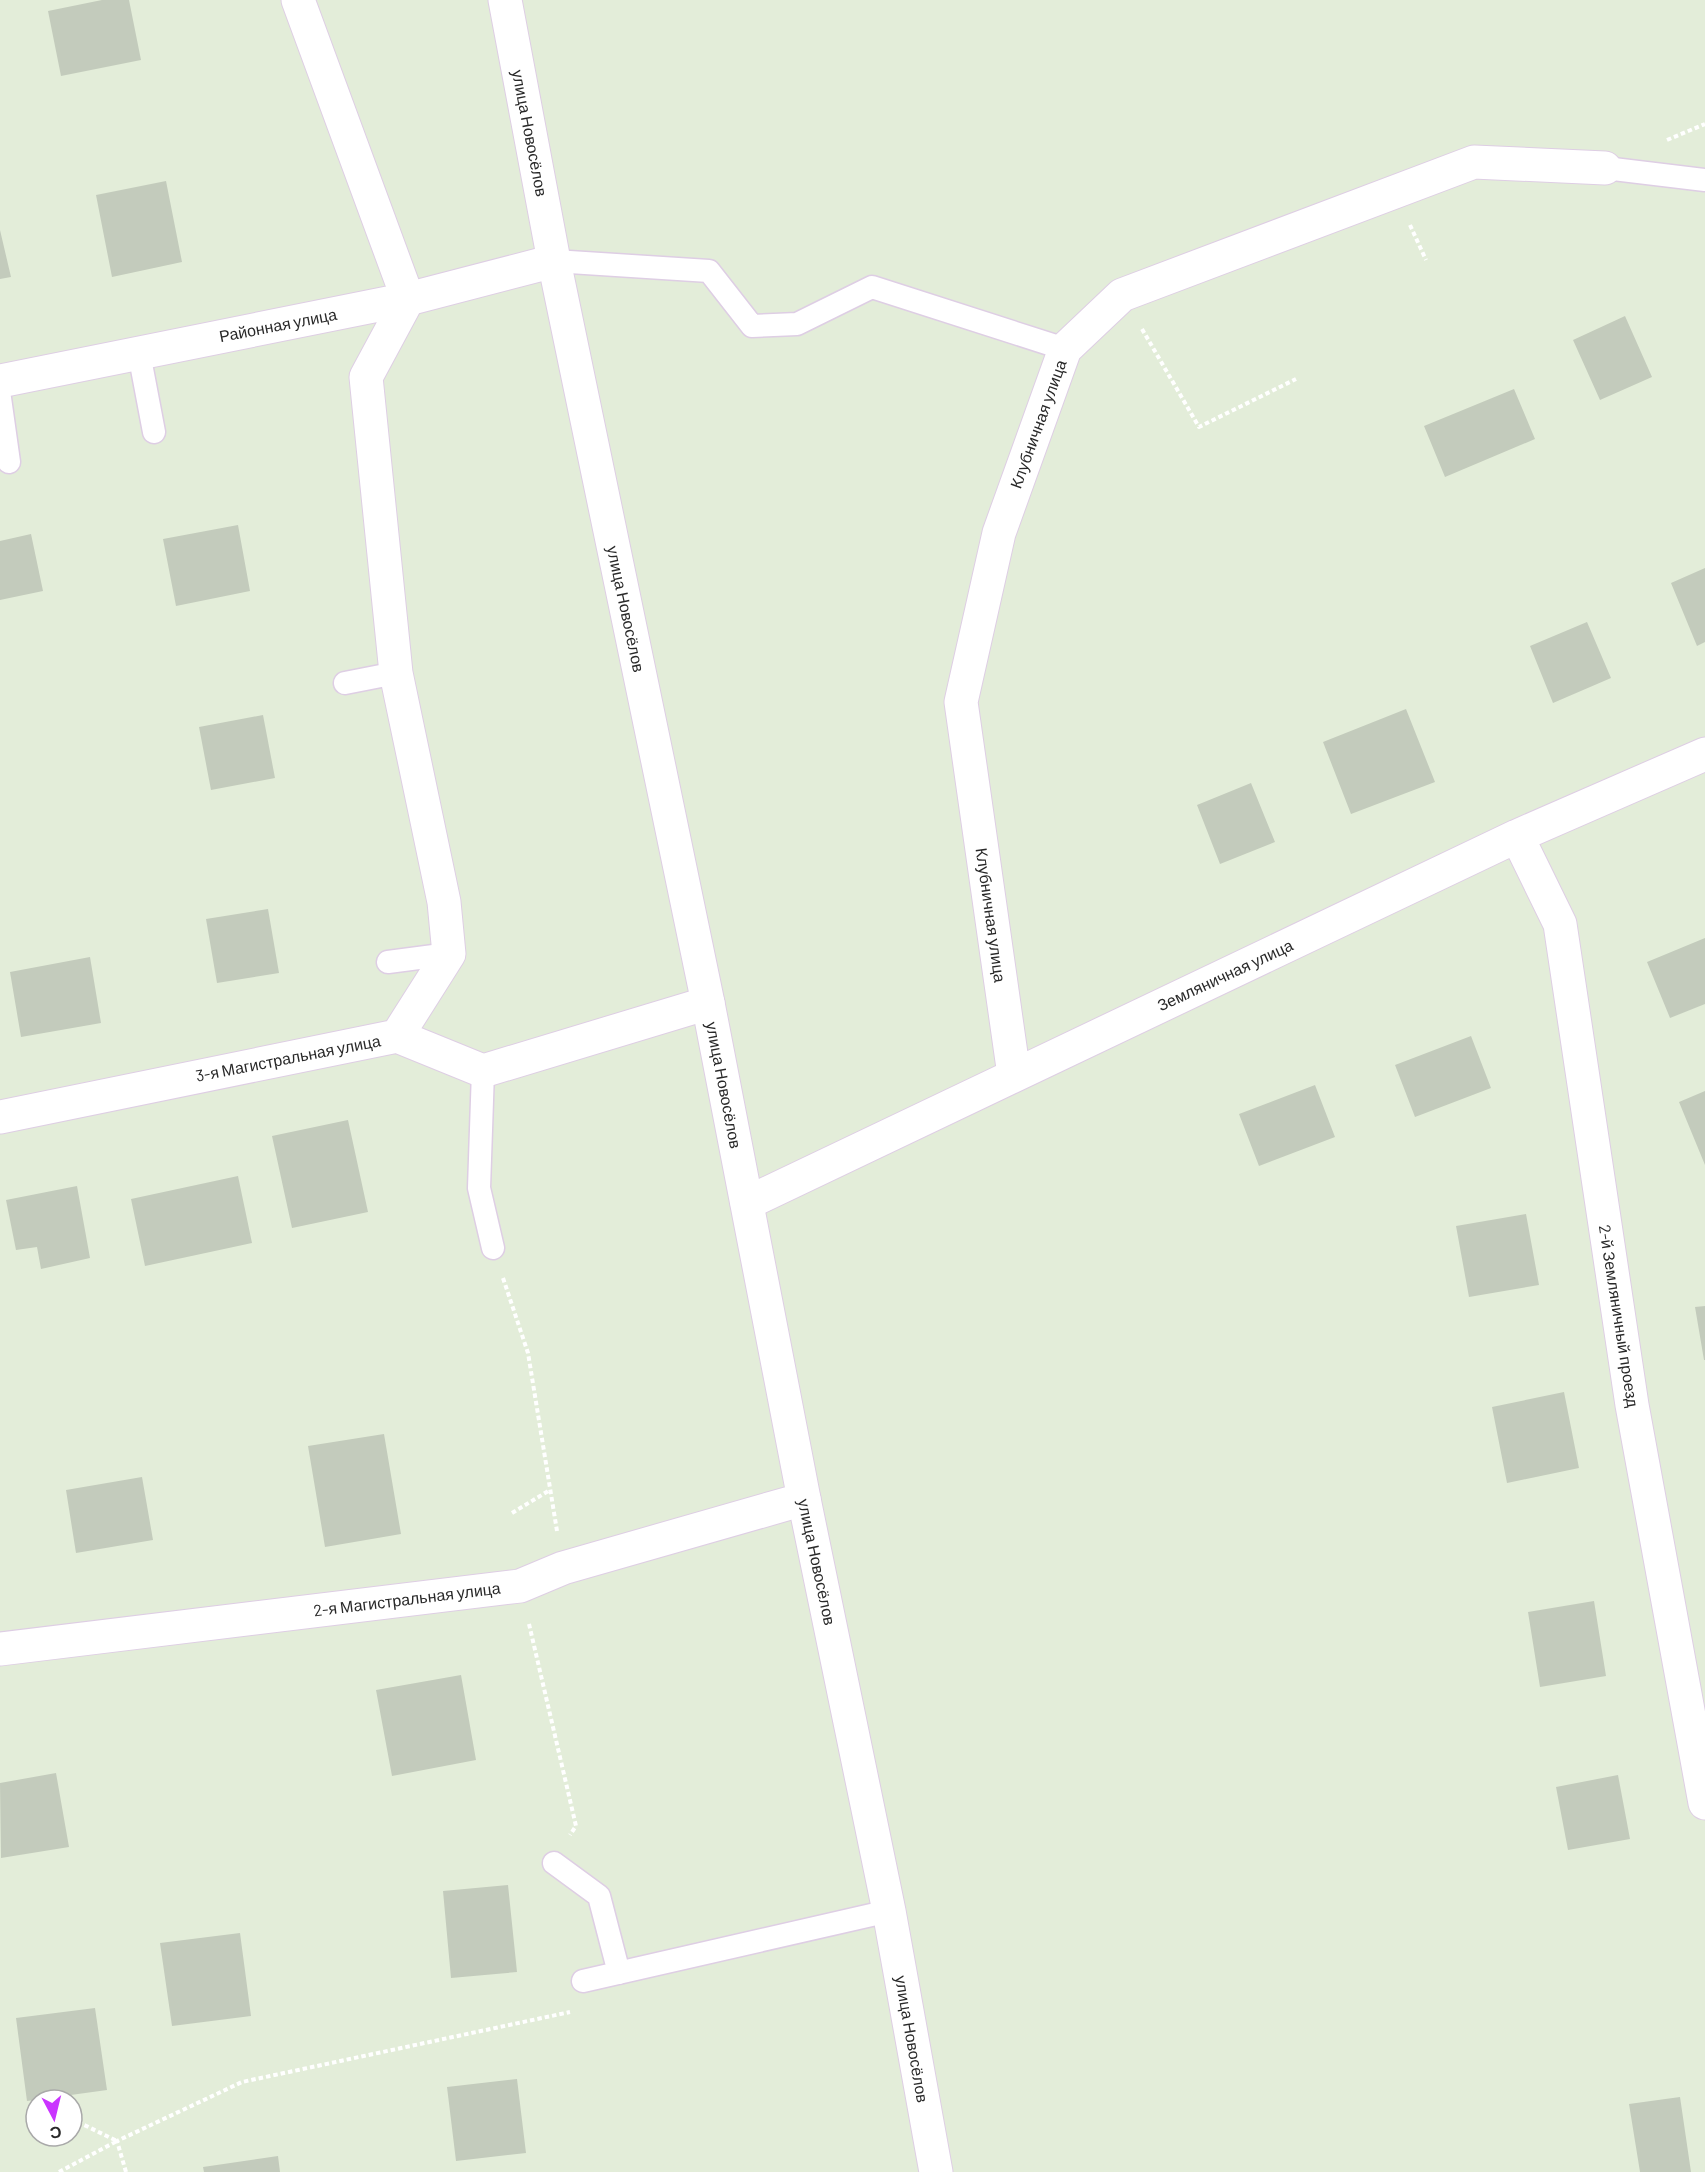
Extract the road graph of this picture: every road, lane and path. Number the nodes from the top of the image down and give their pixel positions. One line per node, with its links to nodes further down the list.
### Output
1 (298, 0): 7 (street)
2 (505, 0): 5 (street, улица Новосёлов)
3 (1605, 168): 4 (lane); 6 (street, Клубничная улица)
4 (1705, 180)
5 (554, 261): 7 (street, Районная улица); 8 (lane); 21 (street, улица Новосёлов)
6 (1122, 295): 8 (street, Клубничная улица); 10 (path)
7 (408, 299): 9 (street, Районная улица); 15 (street)
8 (1065, 349): 24 (street, Клубничная улица)
9 (139, 353): 11 (street, Районная улица); 13 (lane)
10 (1296, 379)
11 (0, 381)
12 (0, 398): 14 (lane)
13 (154, 432)
14 (9, 462)
15 (396, 673): 16 (lane); 19 (street)
16 (345, 683)
17 (1705, 754): 18 (street, Земляничная улица)
18 (1517, 836): 24 (street, Земляничная улица); 34 (street, 2-й Земляничный проезд)
19 (449, 954): 20 (lane); 22 (street)
20 (388, 962)
21 (708, 1002): 23 (street); 26 (street, улица Новосёлов)
22 (397, 1036): 23 (street, 3-я Магистральная улица); 25 (street, 3-я Магистральная улица)
23 (483, 1071): 27 (lane)
24 (1014, 1076): 26 (street, Земляничная улица)
25 (0, 1117)
26 (747, 1203): 29 (street, улица Новосёлов)
27 (493, 1248): 28 (path)
28 (550, 1490): 30 (path); 31 (path)
29 (804, 1499): 31 (street, 2-я Магистральная улица); 36 (street, улица Новосёлов)
30 (512, 1513)
31 (563, 1568): 32 (street, 2-я Магистральная улица)
32 (520, 1586): 33 (street, 2-я Магистральная улица); 35 (path)
33 (0, 1649)
34 (1705, 1803)
35 (554, 1863): 37 (lane)
36 (889, 1911): 37 (lane); 43 (street, улица Новосёлов)
37 (619, 1973): 38 (lane)
38 (583, 1981): 40 (path)
39 (84, 2125): 40 (path)
40 (117, 2141): 41 (path); 42 (path)
41 (59, 2172)
42 (126, 2172)
43 (936, 2172)

